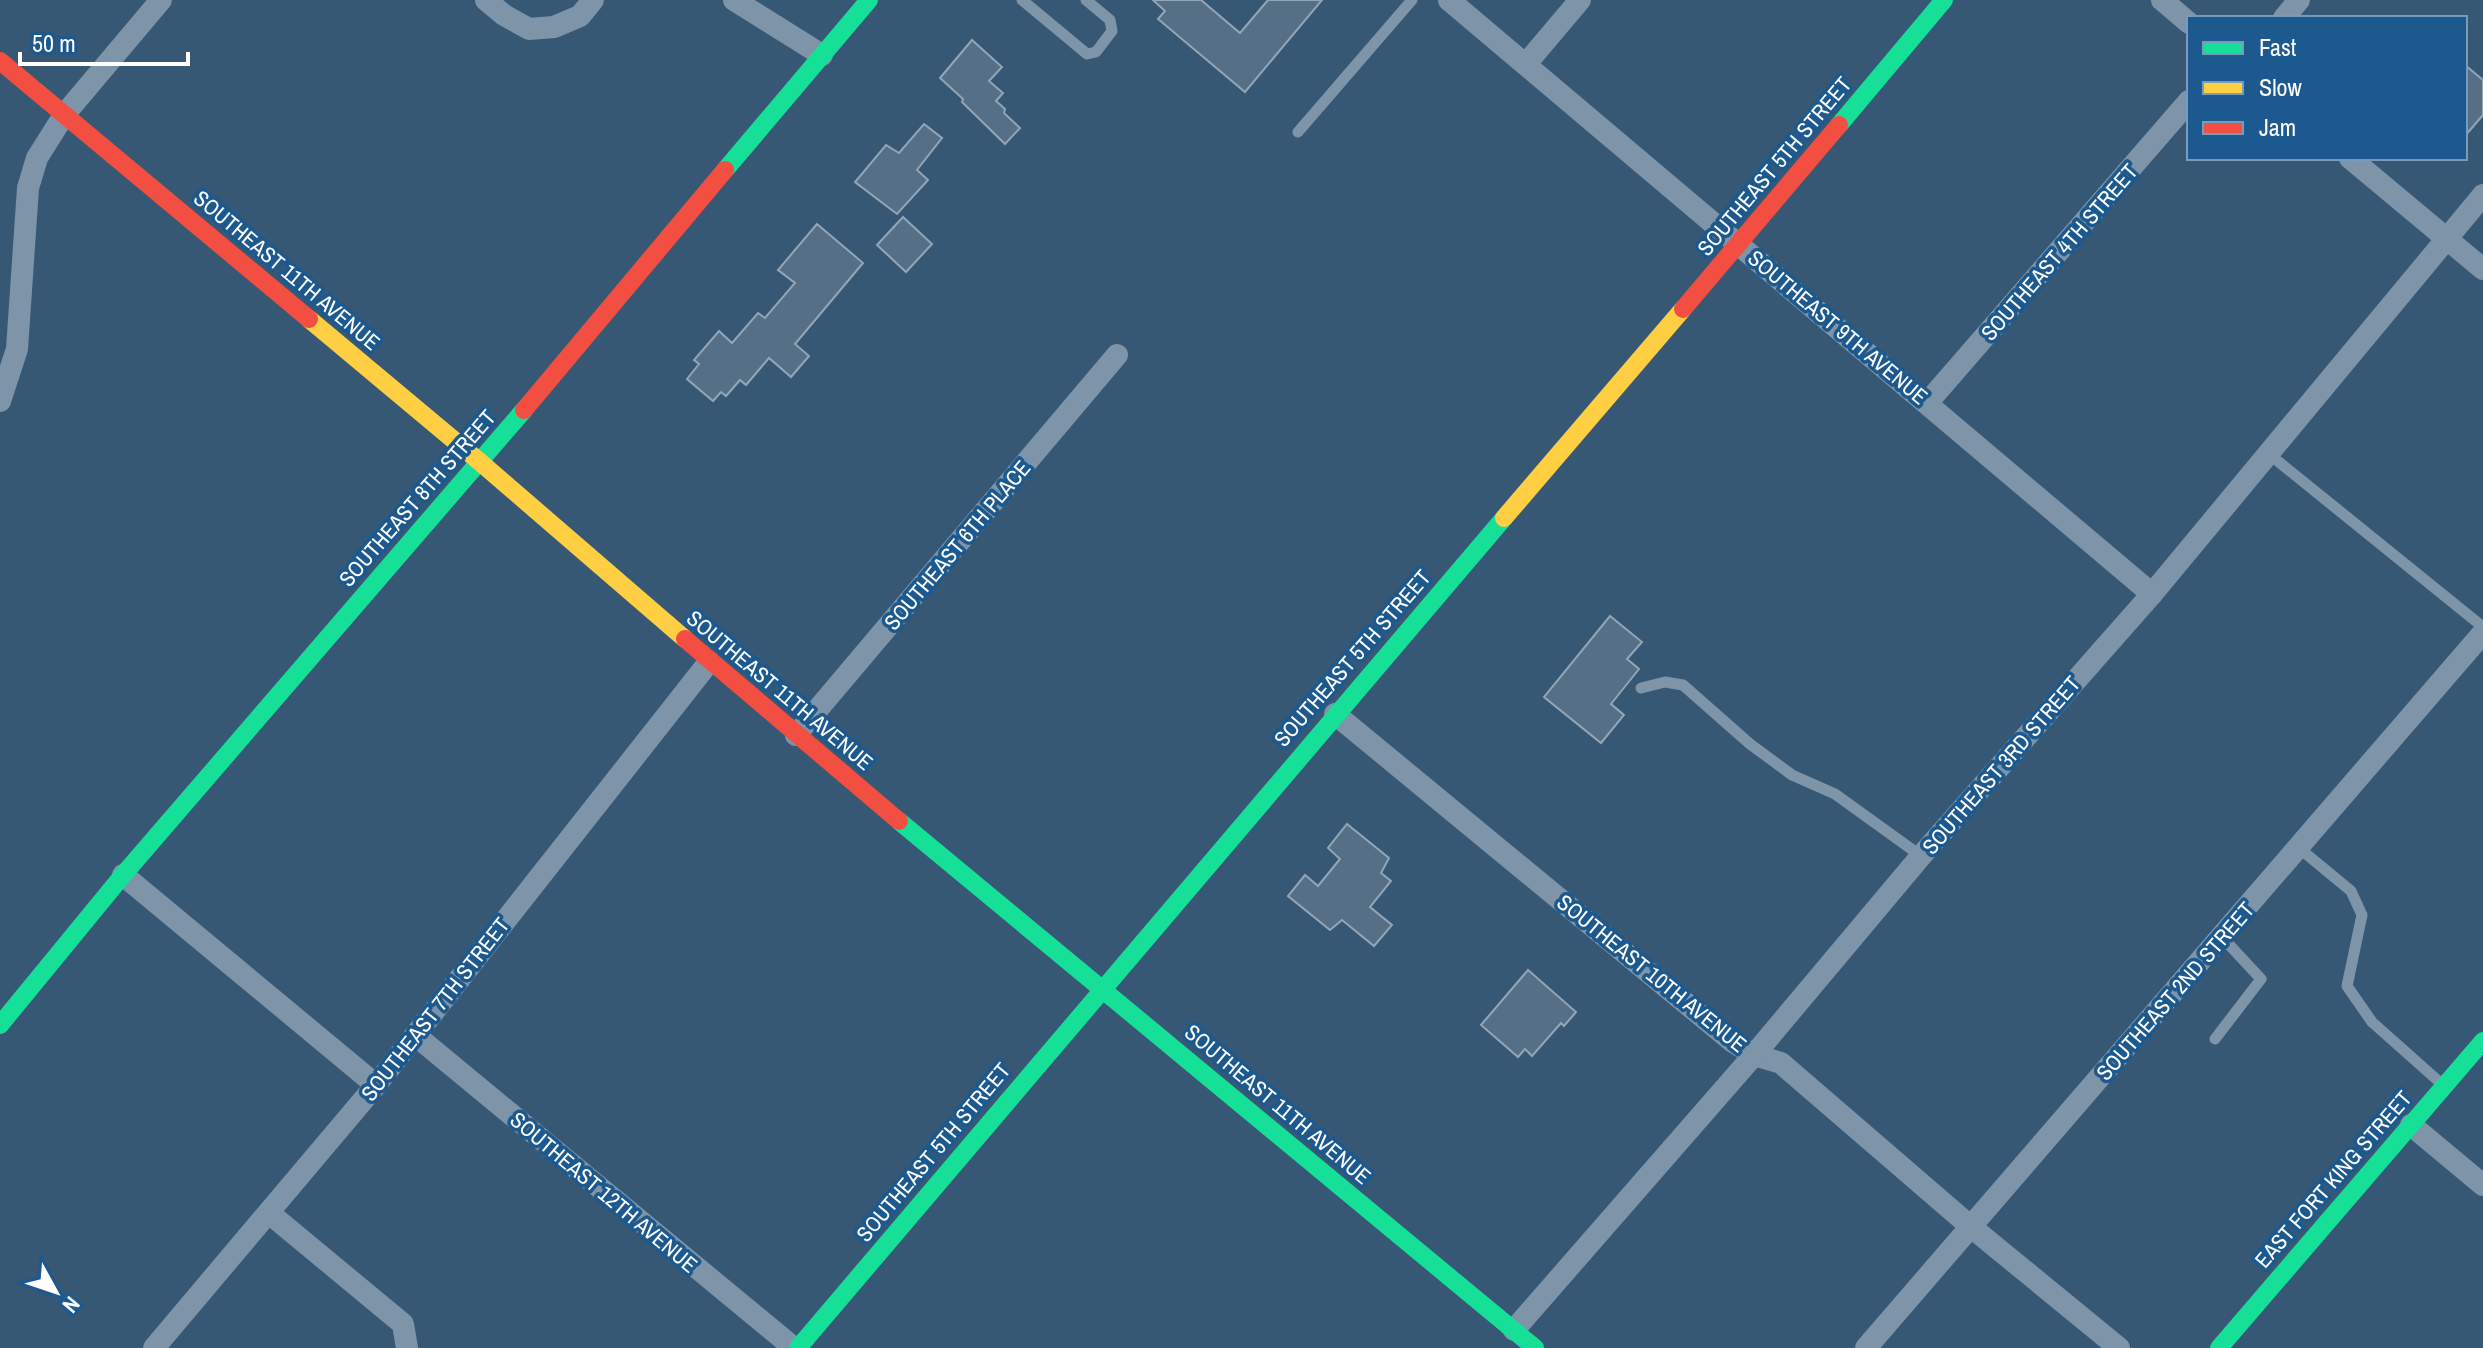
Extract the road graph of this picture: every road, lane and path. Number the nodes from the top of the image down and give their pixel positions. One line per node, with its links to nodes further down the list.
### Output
1 (161, 0): 20 (street)
2 (486, 0): 3 (street)
3 (593, 0)
4 (734, 0): 16 (street)
5 (869, 0): 16 (street, SOUTHEAST 8TH STREET)
6 (1022, 0): 7 (lane)
7 (1086, 0)
8 (1412, 0): 21 (lane)
9 (1449, 0): 18 (street, SOUTHEAST 9TH AVENUE)
10 (1580, 0): 18 (street)
11 (1944, 0): 25 (street, SOUTHEAST 5TH STREET)
12 (2162, 0): 15 (street)
13 (2299, 0): 14 (street)
14 (2286, 16)
15 (2187, 21)
16 (822, 55): 31 (street, SOUTHEAST 8TH STREET)
17 (0, 61): 20 (street, SOUTHEAST 11TH AVENUE)
18 (1526, 64): 25 (street, SOUTHEAST 9TH AVENUE)
19 (2187, 103): 29 (street, SOUTHEAST 4TH STREET)
20 (64, 115): 28 (street); 31 (street, SOUTHEAST 11TH AVENUE)
21 (1298, 132)
22 (2352, 160): 24 (street)
23 (2483, 195): 24 (street, SOUTHEAST 3RD STREET)
24 (2447, 239): 26 (street); 30 (street, SOUTHEAST 3RD STREET)
25 (1739, 244): 29 (street, SOUTHEAST 9TH AVENUE); 37 (street, SOUTHEAST 5TH STREET)
26 (2483, 269)
27 (1117, 355): 38 (street, SOUTHEAST 6TH PLACE)
28 (0, 401)
29 (1928, 402): 32 (street, SOUTHEAST 9TH AVENUE)
30 (2269, 454): 32 (street, SOUTHEAST 3RD STREET); 33 (lane)
31 (480, 462): 35 (street, SOUTHEAST 11TH AVENUE); 41 (street, SOUTHEAST 8TH STREET)
32 (2152, 594): 40 (street, SOUTHEAST 3RD STREET)
33 (2483, 627)
34 (2483, 633): 39 (street, SOUTHEAST 2ND STREET)
35 (709, 662): 38 (street, SOUTHEAST 11TH AVENUE); 45 (street, SOUTHEAST 7TH STREET)
36 (1641, 688): 40 (lane)
37 (1335, 714): 43 (street, SOUTHEAST 5TH STREET); 48 (street, SOUTHEAST 10TH AVENUE)
38 (796, 735): 43 (street, SOUTHEAST 11TH AVENUE)
39 (2299, 848): 42 (street, SOUTHEAST 2ND STREET); 50 (lane)
40 (1921, 856): 48 (street, SOUTHEAST 3RD STREET)
41 (123, 875): 44 (street, SOUTHEAST 8TH STREET); 49 (street)
42 (2222, 937): 46 (lane); 54 (street, SOUTHEAST 2ND STREET)
43 (1102, 991): 55 (street, SOUTHEAST 11TH AVENUE); 58 (street, SOUTHEAST 5TH STREET)
44 (0, 1025)
45 (415, 1035): 49 (street, SOUTHEAST 7TH STREET); 58 (street, SOUTHEAST 12TH AVENUE)
46 (2215, 1039)
47 (2483, 1041): 50 (street, EAST FORT KING STREET)
48 (1754, 1055): 54 (street, SOUTHEAST 10TH AVENUE); 55 (street, SOUTHEAST 3RD STREET)
49 (376, 1085): 53 (street, SOUTHEAST 7TH STREET)
50 (2444, 1086): 51 (street, EAST FORT KING STREET)
51 (2411, 1125): 52 (street); 62 (street, EAST FORT KING STREET)
52 (2483, 1185)
53 (269, 1213): 56 (street, SOUTHEAST 7TH STREET); 57 (street)
54 (1970, 1226): 60 (street, SOUTHEAST 2ND STREET); 61 (street, SOUTHEAST 10TH AVENUE)
55 (1514, 1330): 59 (street, SOUTHEAST 11TH AVENUE)
56 (154, 1348)
57 (407, 1348)
58 (796, 1348)
59 (1535, 1348)
60 (1866, 1348)
61 (2119, 1348)
62 (2219, 1348)

